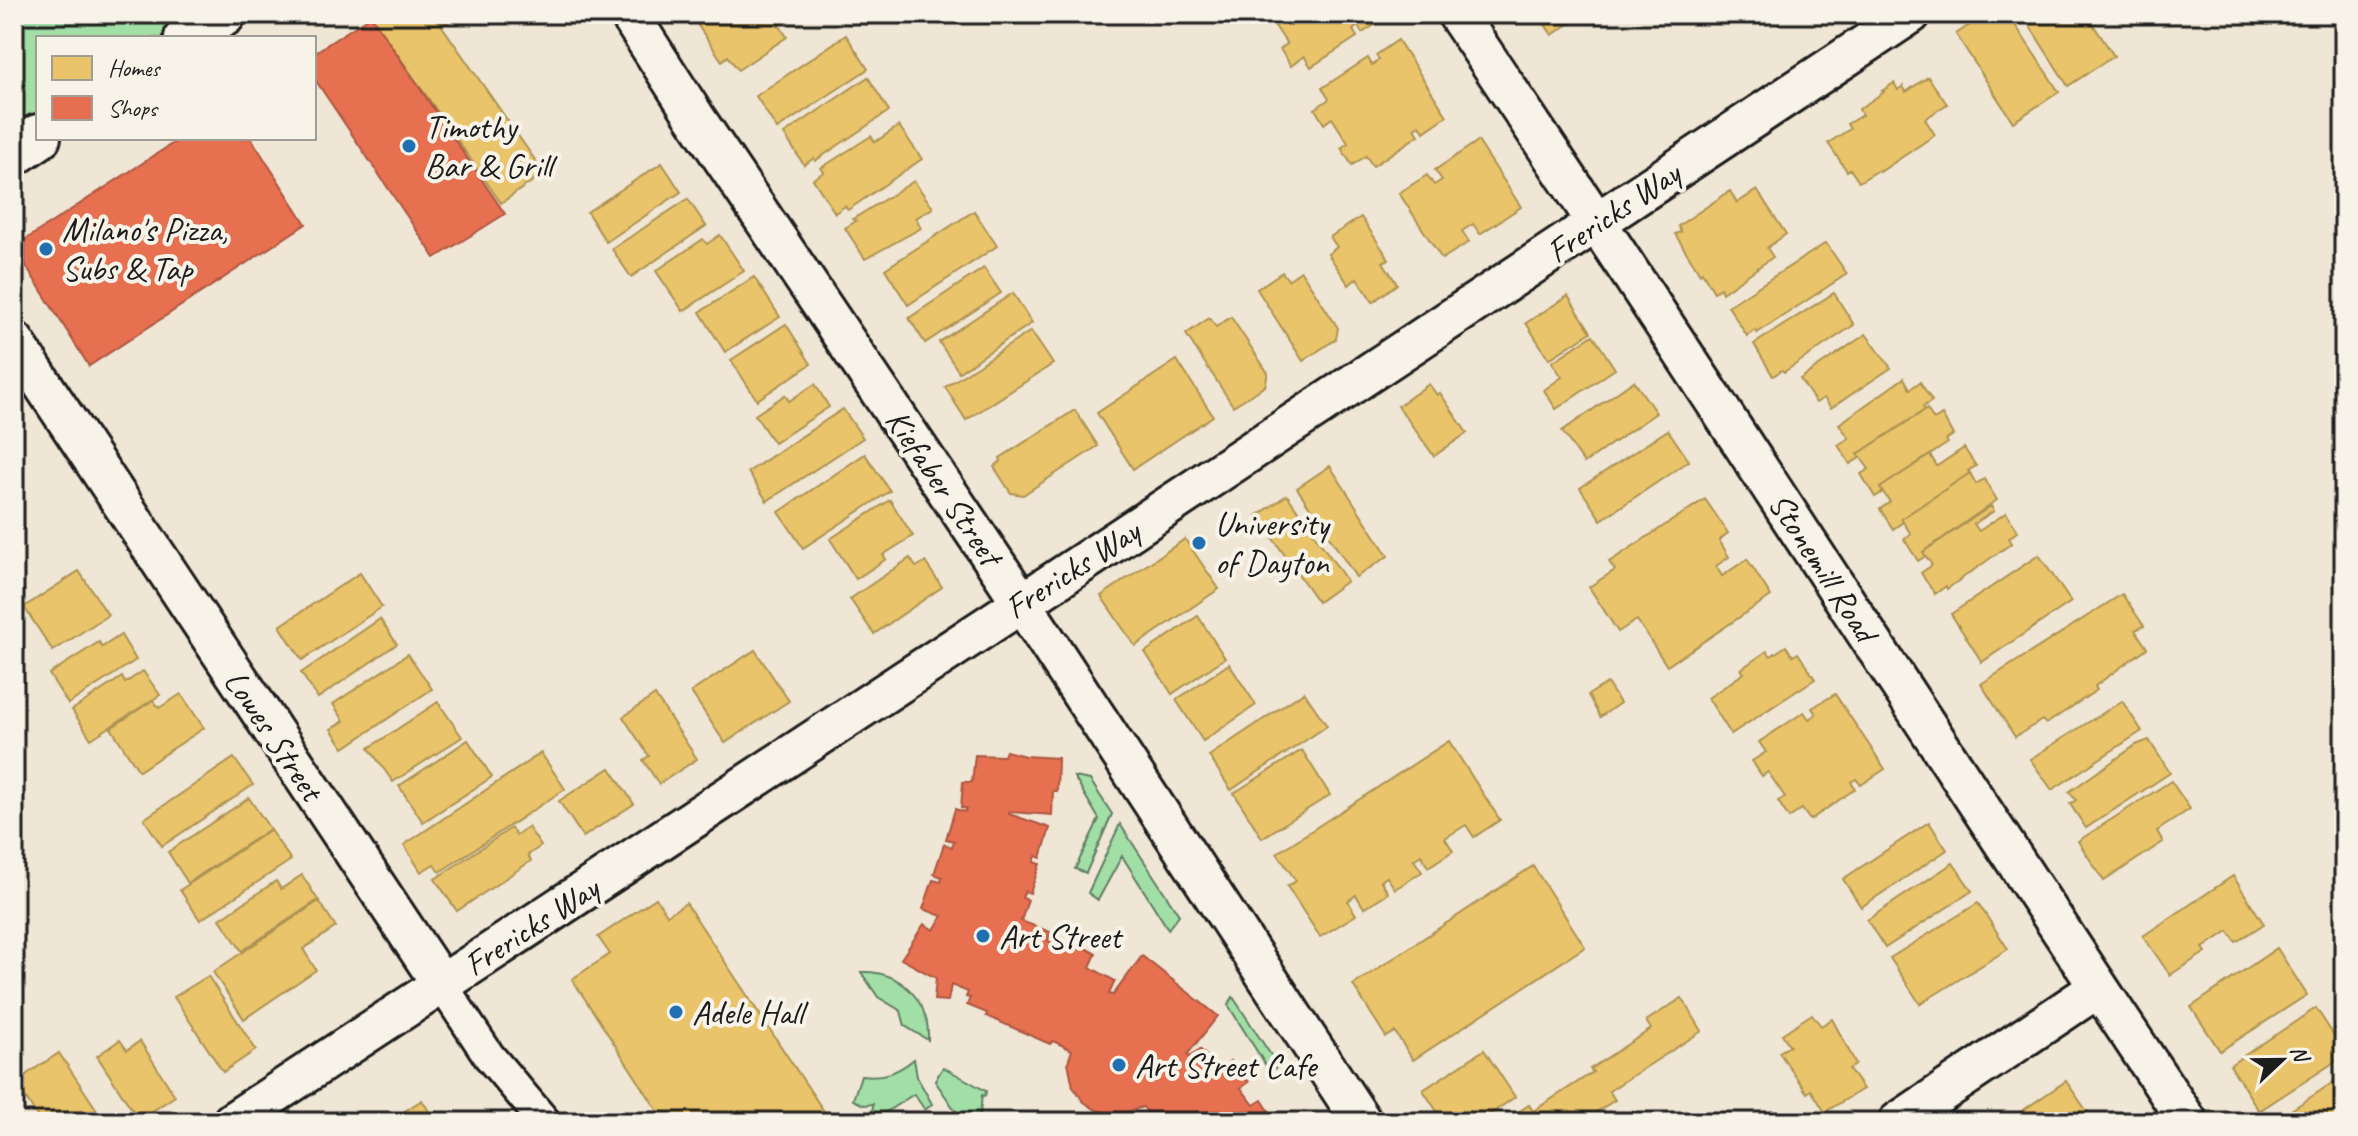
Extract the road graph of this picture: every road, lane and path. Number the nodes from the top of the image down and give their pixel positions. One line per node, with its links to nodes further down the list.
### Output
1 (223, 14): 5 (street)
2 (629, 14): 10 (street, Kiefaber Street)
3 (1457, 14): 8 (street, Stonemill Road)
4 (1911, 14): 8 (street, Frericks Way)
5 (190, 36)
6 (36, 138): 7 (street)
7 (14, 153)
8 (1598, 222): 10 (street, Frericks Way); 12 (street, Stonemill Road)
9 (14, 341): 11 (street, Lowes Street)
10 (1022, 603): 11 (street, Frericks Way); 15 (street, Kiefaber Street)
11 (442, 985): 13 (street, Frericks Way); 14 (street, Lowes Street)
12 (2098, 988): 16 (street); 17 (street, Stonemill Road)
13 (232, 1122)
14 (545, 1122)
15 (1362, 1122)
16 (1898, 1122)
17 (2188, 1122)

